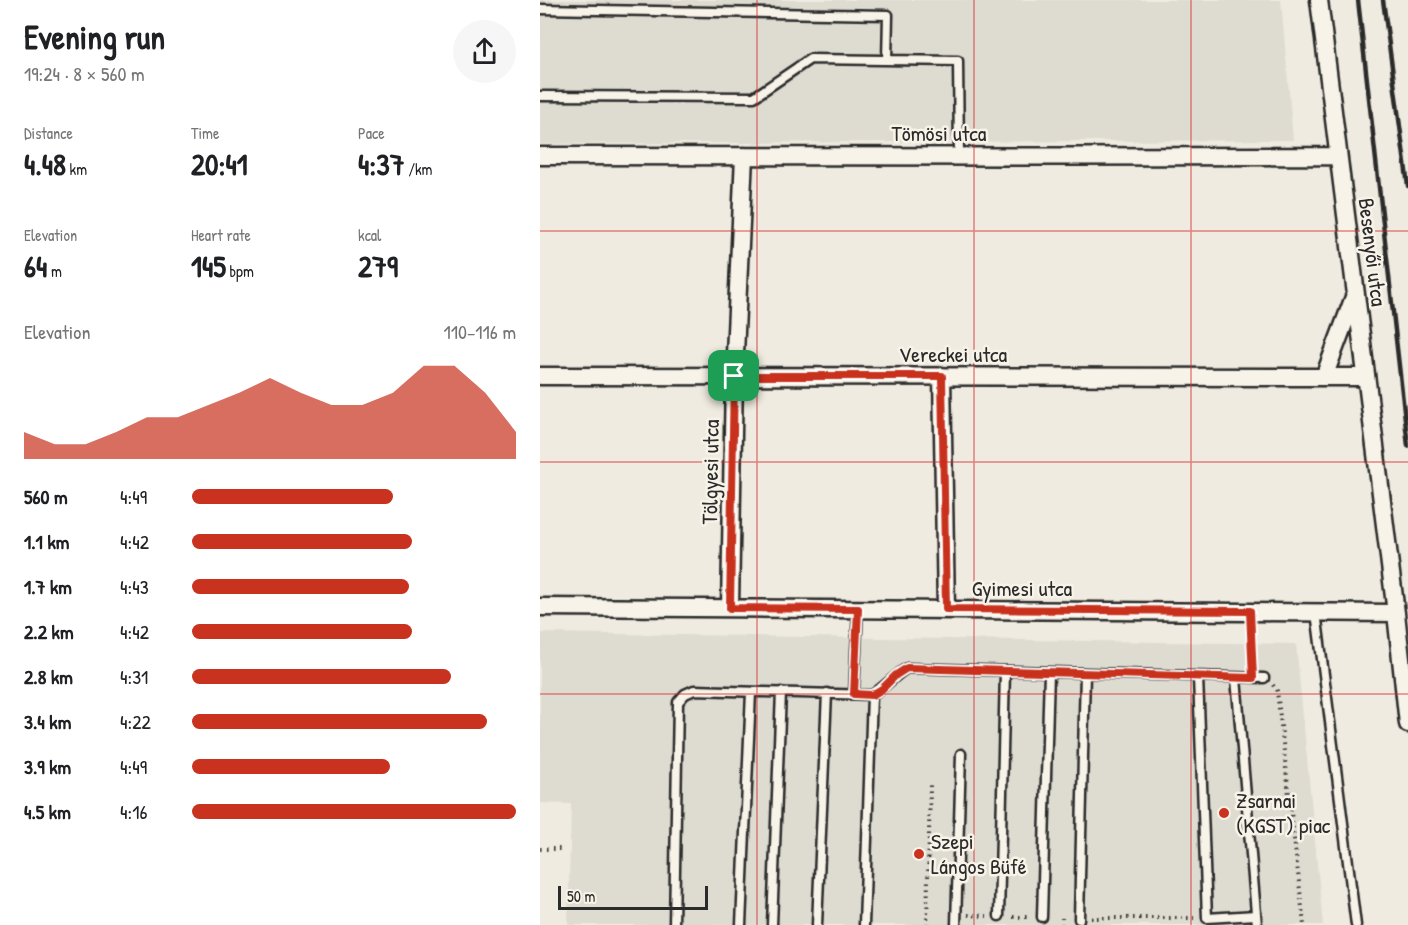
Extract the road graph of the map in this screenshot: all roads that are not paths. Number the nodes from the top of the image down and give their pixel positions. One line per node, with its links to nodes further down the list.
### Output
1 (1319, 0): 8 (street, Besenyői utca)
2 (540, 9): 3 (lane)
3 (887, 60): 4 (lane); 7 (lane)
4 (540, 96)
5 (540, 156): 6 (street, Tömösi utca)
6 (744, 156): 7 (street, Tömösi utca); 11 (street, Tölgyesi utca)
7 (958, 156): 8 (street, Tömösi utca)
8 (1338, 156): 9 (street, Besenyői utca)
9 (1355, 294): 13 (street); 14 (street, Besenyői utca)
10 (540, 376): 11 (street, Vereckei utca)
11 (734, 376): 12 (street, Vereckei utca); 16 (street, Tölgyesi utca)
12 (942, 376): 13 (street, Vereckei utca); 18 (street)
13 (1324, 377): 14 (street, Vereckei utca)
14 (1366, 377): 20 (street, Besenyői utca)
15 (540, 607): 16 (street, Gyimesi utca)
16 (730, 608): 17 (street, Gyimesi utca)
17 (858, 609): 18 (street, Gyimesi utca); 30 (lane)
18 (946, 609): 19 (street, Gyimesi utca)
19 (1316, 612): 20 (street, Gyimesi utca); 45 (lane)
20 (1396, 613): 32 (street, Besenyői utca)
21 (1005, 671): 22 (lane); 31 (lane); 35 (lane)
22 (1049, 672): 23 (lane); 36 (lane)
23 (1085, 673): 24 (lane); 37 (lane)
24 (1198, 677): 25 (lane); 34 (lane)
25 (1236, 678): 26 (lane); 34 (lane)
26 (1264, 678)
27 (751, 692): 28 (lane); 38 (lane); 39 (lane)
28 (781, 692): 29 (lane); 40 (lane)
29 (827, 693): 30 (lane); 41 (lane)
30 (854, 694): 31 (lane)
31 (872, 695): 42 (lane)
32 (1408, 724)
33 (961, 754): 43 (lane)
34 (1256, 915): 44 (lane)
35 (999, 916)
36 (1042, 918)
37 (1079, 918)
38 (674, 925)
39 (741, 925)
40 (772, 925)
41 (817, 925)
42 (864, 925)
43 (956, 925)
44 (1257, 925)
45 (1356, 925)

